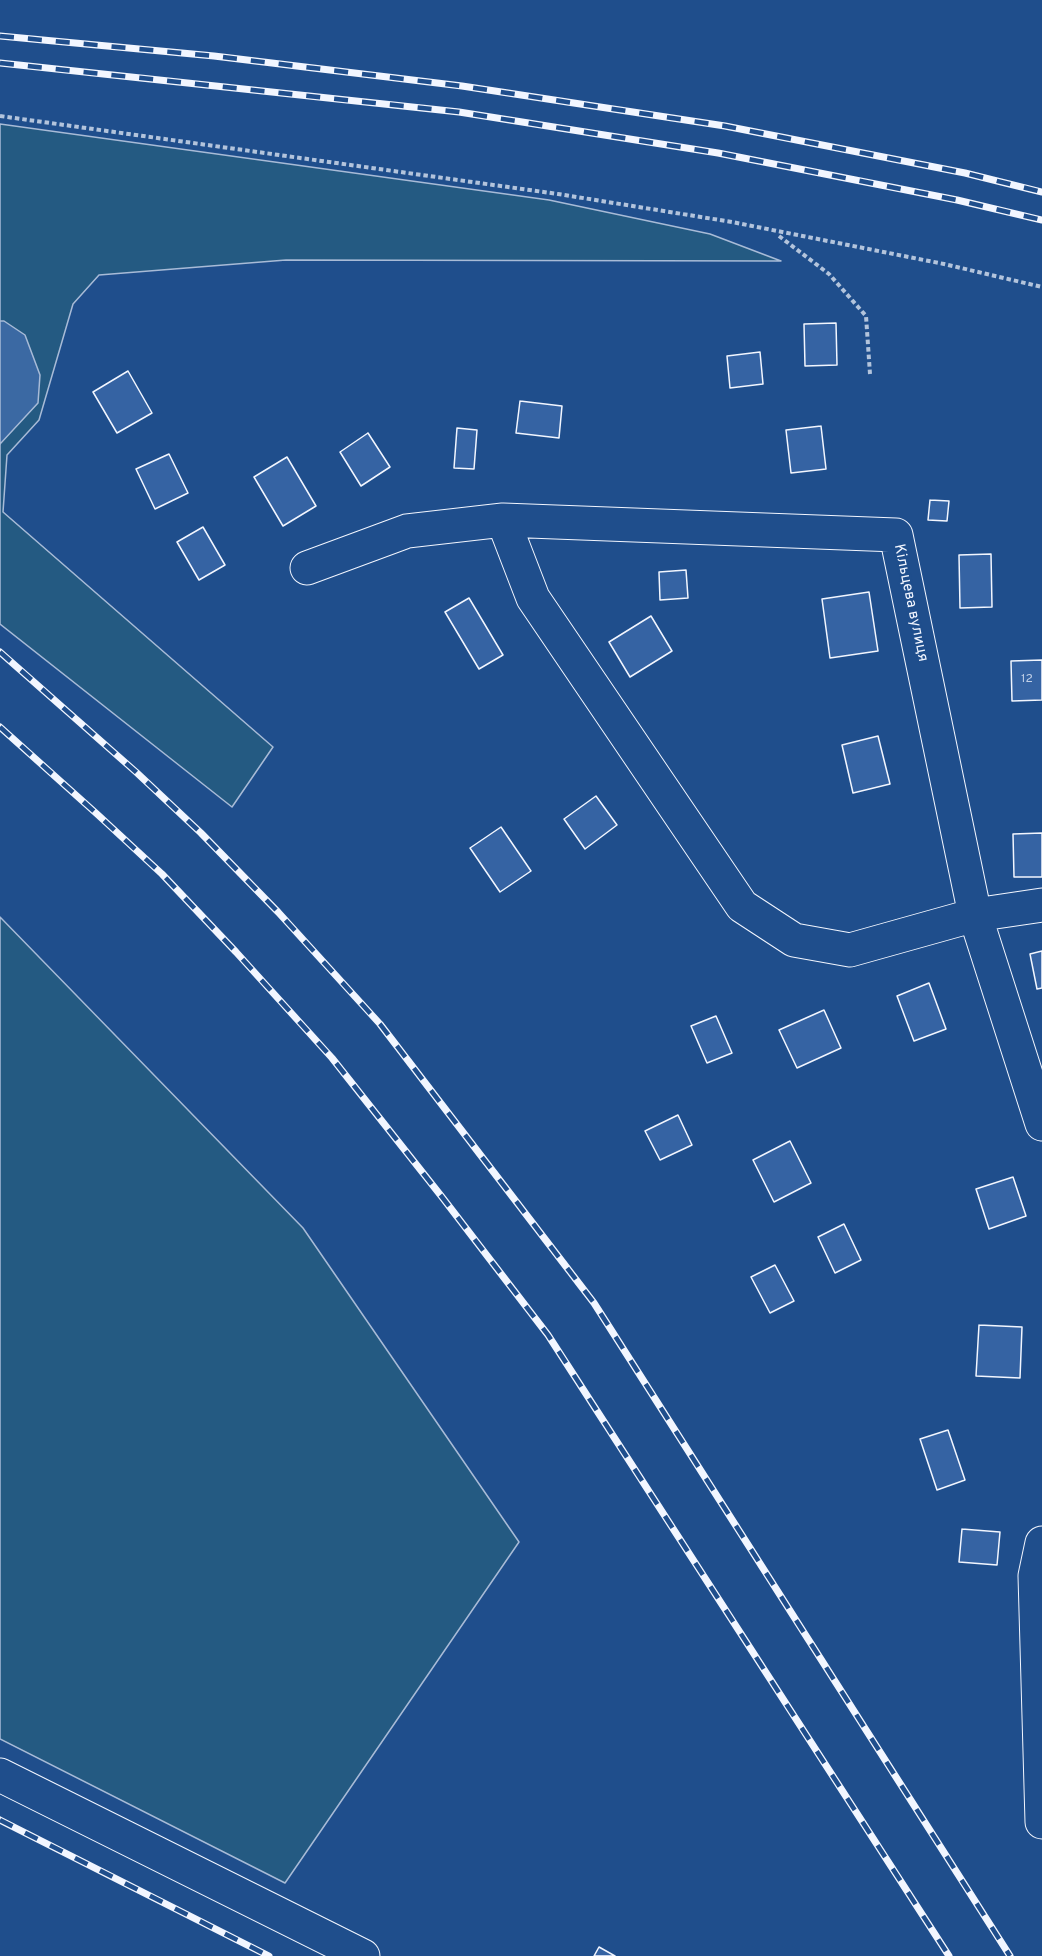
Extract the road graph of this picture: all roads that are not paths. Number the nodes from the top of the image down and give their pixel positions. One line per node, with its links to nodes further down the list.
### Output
1 (503, 520): 2 (street, Кільцева вулиця); 4 (street); 4 (street, Кільцева вулиця)
2 (307, 568)
3 (1042, 905): 4 (street)
4 (975, 915): 5 (street, Кільцева вулиця)
5 (1042, 1124)
6 (1042, 1543): 8 (street)
7 (0, 1774): 9 (street)
8 (1042, 1822)
9 (363, 1956)

